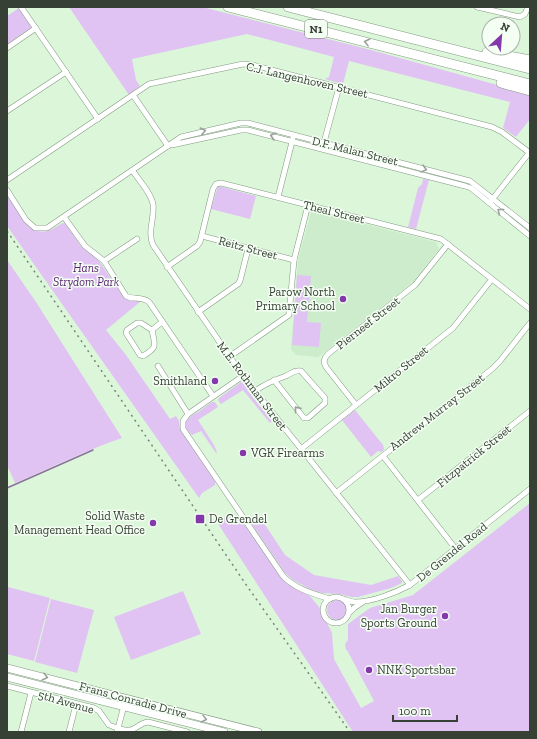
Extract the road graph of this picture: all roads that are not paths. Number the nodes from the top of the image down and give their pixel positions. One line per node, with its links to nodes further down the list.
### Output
1 (21, 7): 6 (street)
2 (228, 7): 9 (highway, N1, one-way to 2)
3 (288, 7): 7 (highway, N1)
4 (477, 7): 5 (street)
5 (528, 7)
6 (36, 28): 8 (street); 12 (street)
7 (415, 39): 10 (highway); 11 (highway, N1)
8 (7, 48)
9 (405, 52): 13 (highway, N1); 15 (highway)
10 (530, 60)
11 (530, 69)
12 (66, 72): 17 (street); 18 (street)
13 (530, 84)
14 (339, 87): 16 (street, C.J. Langenhoven Street); 23 (street); 26 (street, C.J. Langenhoven Street)
15 (530, 91)
16 (132, 95): 18 (street, C.J. Langenhoven Street); 24 (street)
17 (7, 111)
18 (98, 118): 30 (street, C.J. Langenhoven Street)
19 (243, 123): 20 (street); 21 (street, D.F. Malan Street); 24 (street, D.F. Malan Street, one-way to 19)
20 (244, 129): 22 (street, D.F. Malan Street, one-way to 20); 24 (street, D.F. Malan Street)
21 (293, 135): 22 (street); 23 (street, D.F. Malan Street)
22 (292, 141): 25 (street, D.F. Malan Street); 32 (street)
23 (324, 143): 25 (street); 27 (street, D.F. Malan Street)
24 (168, 146): 29 (street, D.F. Malan Street)
25 (322, 149): 28 (street, D.F. Malan Street)
26 (530, 153): 33 (street)
27 (403, 163): 28 (street); 33 (street, D.F. Malan Street, one-way to 33)
28 (402, 170): 34 (street, D.F. Malan Street)
29 (133, 171): 36 (street, D.F. Malan Street); 45 (street, M.E. Rothman Street)
30 (7, 180)
31 (7, 190): 36 (street, D.F. Malan Street)
32 (278, 197): 35 (street, Theal Street); 38 (street, Theal Street)
33 (493, 198): 34 (street); 37 (street, D.F. Malan Street)
34 (489, 203): 39 (street, D.F. Malan Street, one-way to 34)
35 (308, 205): 41 (street, Theal Street); 43 (street)
36 (64, 217): 44 (street)
37 (530, 228)
38 (202, 236): 42 (street, Reitz Street); 45 (street, Theal Street)
39 (530, 236)
40 (137, 239): 44 (street)
41 (448, 244): 46 (street, Theal Street); 58 (street, Pierneef Street)
42 (248, 249): 43 (street, Reitz Street); 48 (street)
43 (294, 260): 52 (street)
44 (104, 261): 49 (street)
45 (167, 267): 48 (street, M.E. Rothman Street)
46 (492, 279): 47 (street, Theal Street); 58 (street, Mikro Street)
47 (530, 309)
48 (198, 312): 52 (street, M.E. Rothman Street)
49 (162, 322): 51 (street); 57 (street)
50 (530, 323): 62 (street, Andrew Murray Street)
51 (152, 330): 51 (street)
52 (229, 357): 54 (street, M.E. Rothman Street)
53 (158, 366): 60 (street)
54 (243, 376): 56 (street, M.E. Rothman Street); 57 (street)
55 (274, 380): 55 (street, one-way to 55); 56 (street)
56 (254, 391): 61 (street, M.E. Rothman Street)
57 (213, 396): 60 (street)
58 (356, 405): 61 (street, Mikro Street)
59 (530, 411): 65 (street, Fitzpatrick Street)
60 (188, 414): 68 (street)
61 (301, 449): 64 (street, M.E. Rothman Street)
62 (383, 456): 64 (street, Andrew Murray Street); 65 (street)
63 (530, 489): 66 (street, De Grendel Road)
64 (336, 493): 67 (street, M.E. Rothman Street)
65 (418, 500): 66 (street)
66 (456, 548): 67 (street, De Grendel Road)
67 (410, 585): 70 (street, De Grendel Road)
68 (330, 599): 69 (street); 71 (street)
69 (343, 599): 70 (street, De Grendel Road); 71 (street)
70 (366, 601): 71 (street, De Grendel Road)
71 (349, 613)
72 (7, 668): 76 (main road, Frans Conradie Drive, one-way to 76)
73 (7, 677): 78 (main road, Frans Conradie Drive)
74 (7, 686): 75 (street, 5th Avenue)
75 (31, 692): 77 (street, 5th Avenue); 80 (street)
76 (126, 698): 78 (street); 84 (main road, Frans Conradie Drive, one-way to 84)
77 (76, 704): 79 (street, 5th Avenue); 81 (street)
78 (124, 707): 79 (street); 83 (main road, Frans Conradie Drive)
79 (118, 730): 82 (street)
80 (21, 732)
81 (69, 732)
82 (187, 732)
83 (224, 732)
84 (258, 732)

